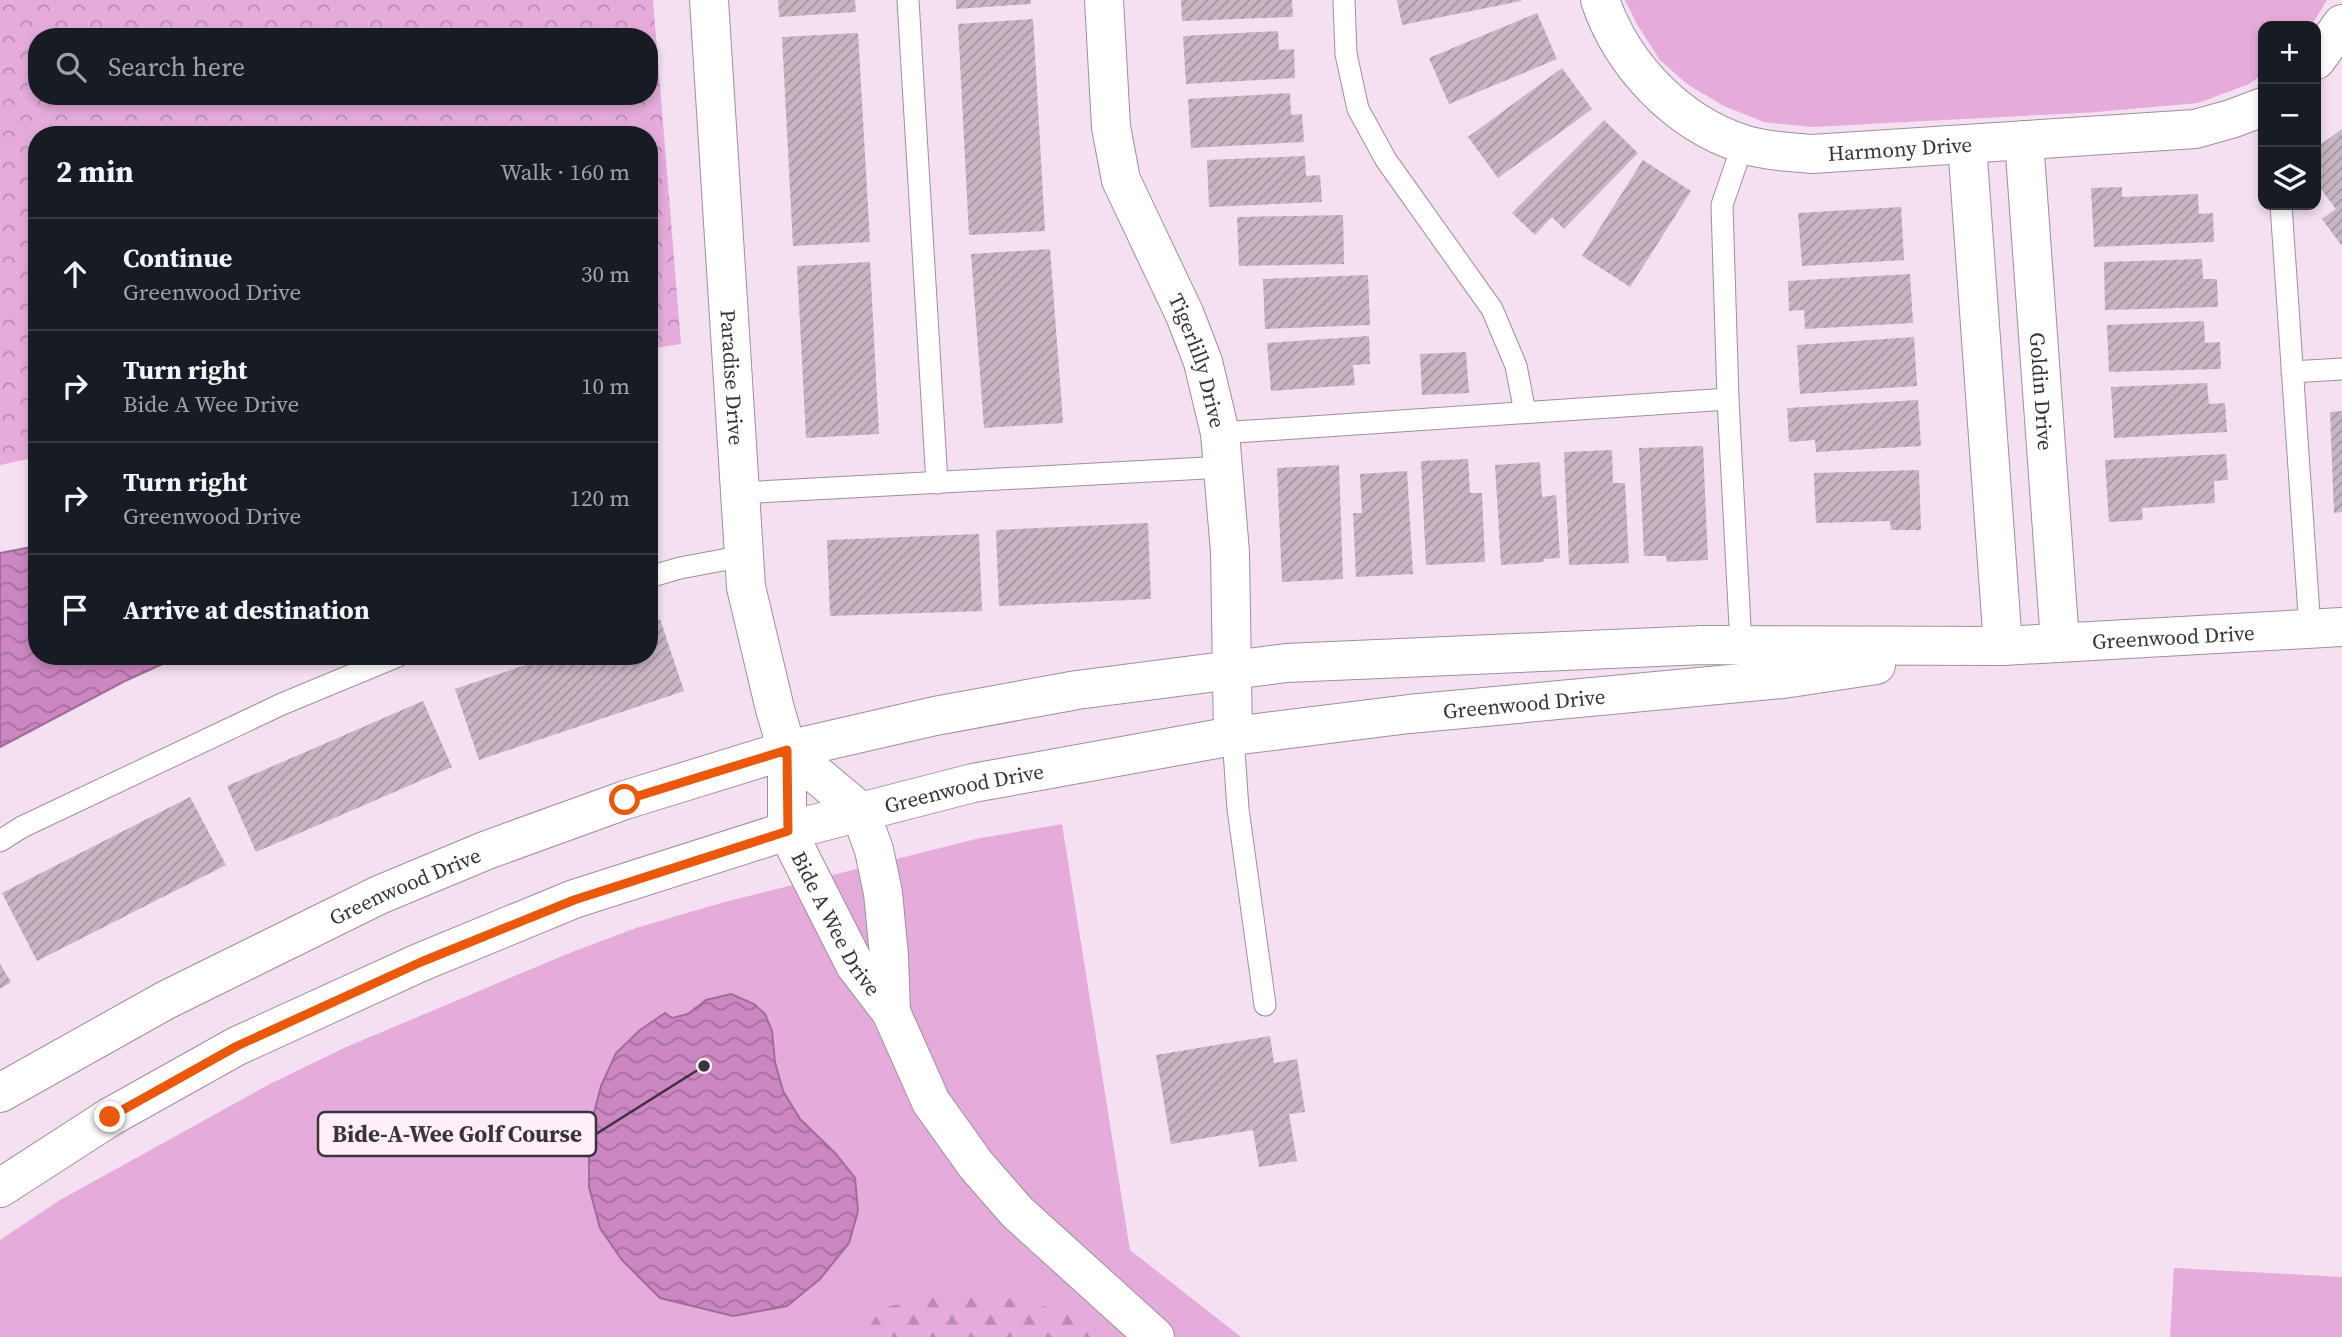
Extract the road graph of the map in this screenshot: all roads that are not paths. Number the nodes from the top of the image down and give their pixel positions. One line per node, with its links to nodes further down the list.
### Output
1 (709, 0): 19 (street, Paradise Drive)
2 (908, 0): 18 (lane)
3 (1104, 0): 17 (street, Tigerlilly Drive)
4 (1344, 0): 16 (lane)
5 (1600, 0): 10 (street, Harmony Drive)
6 (2342, 24): 7 (street)
7 (2321, 53)
8 (2258, 109): 9 (street, Harmony Drive)
9 (2024, 140): 11 (street, Harmony Drive); 23 (street, Goldin Drive)
10 (1743, 144): 11 (street, Harmony Drive); 15 (lane)
11 (1967, 144): 25 (street)
12 (2281, 210): 14 (lane)
13 (2342, 369): 14 (lane)
14 (2292, 372): 22 (lane)
15 (1728, 399): 16 (lane); 24 (lane)
16 (1525, 412): 17 (lane)
17 (1222, 450): 18 (lane); 27 (street, Tigerlilly Drive)
18 (937, 482): 19 (lane)
19 (740, 493): 20 (street, Paradise Drive)
20 (744, 556): 21 (lane); 29 (street, Paradise Drive)
21 (658, 574)
22 (2326, 628): 23 (street, Greenwood Drive)
23 (2060, 642): 25 (street, Greenwood Drive)
24 (1741, 645): 25 (street, Greenwood Drive); 27 (street, Greenwood Drive)
25 (2003, 646): 28 (street, Greenwood Drive)
26 (376, 665): 32 (lane)
27 (1233, 669): 28 (street, Tigerlilly Drive); 29 (street, Greenwood Drive)
28 (1233, 736): 30 (street, Greenwood Drive); 33 (lane)
29 (787, 750): 30 (street); 31 (street, Bide A Wee Drive); 35 (street, Greenwood Drive)
30 (860, 811): 31 (street, Greenwood Drive); 34 (street, Bide A Wee Drive)
31 (788, 831): 34 (street, Bide A Wee Drive); 36 (street, Greenwood Drive)
32 (0, 841)
33 (1265, 1005)
34 (891, 1012): 37 (street, Bide A Wee Drive)
35 (0, 1093)
36 (0, 1188)
37 (1154, 1337)

